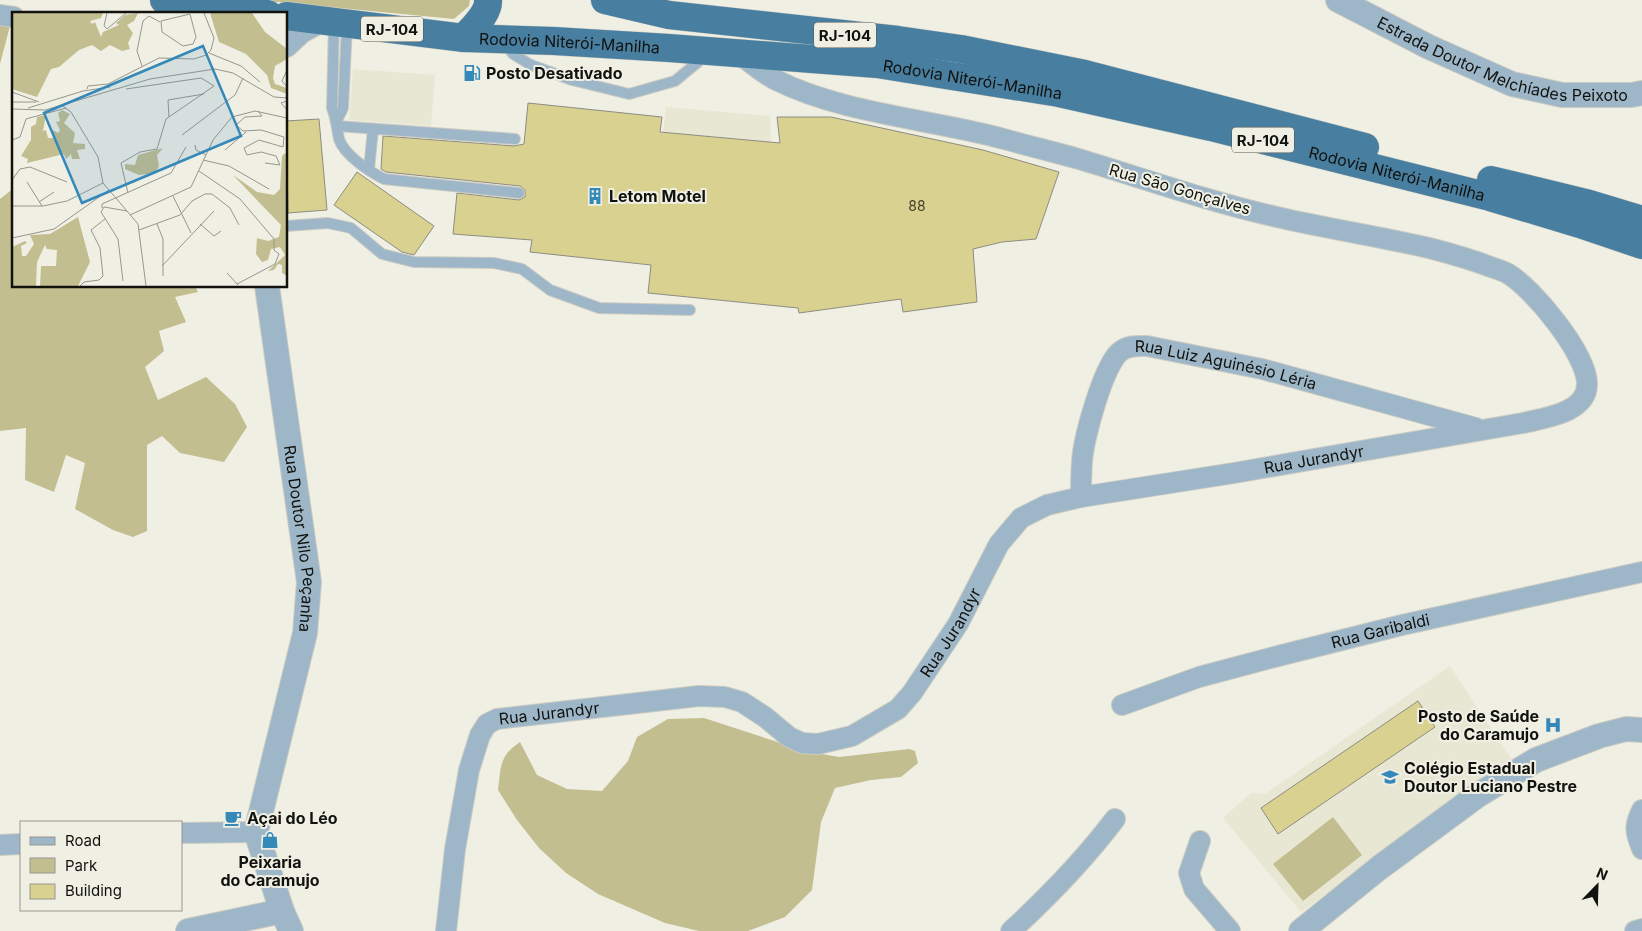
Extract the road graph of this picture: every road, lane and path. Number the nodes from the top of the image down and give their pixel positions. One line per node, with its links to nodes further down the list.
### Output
1 (488, 0): 8 (highway)
2 (605, 0): 19 (highway, Rodovia Niterói-Manilha / RJ-104)
3 (1338, 0): 13 (street, Estrada Doutor Melchíades Peixoto)
4 (184, 6): 5 (highway)
5 (247, 12)
6 (288, 16): 7 (highway, Rodovia Niterói-Manilha / RJ-104)
7 (334, 22): 8 (highway, Rodovia Niterói-Manilha / RJ-104); 10 (street); 14 (lane)
8 (464, 38): 9 (highway, Rodovia Niterói-Manilha / RJ-104)
9 (502, 39): 11 (highway, Rodovia Niterói-Manilha / RJ-104); 11 (lane)
10 (288, 43)
11 (703, 50): 12 (highway, Rodovia Niterói-Manilha / RJ-104)
12 (738, 53): 21 (highway, Rodovia Niterói-Manilha / RJ-104); 24 (street, Rua São Gonçalves)
13 (1642, 93)
14 (337, 123): 15 (lane); 17 (lane)
15 (373, 129): 16 (lane); 17 (lane)
16 (515, 139)
17 (369, 170): 18 (lane)
18 (519, 193)
19 (1642, 220)
20 (288, 226): 23 (lane)
21 (1642, 245)
22 (267, 288): 32 (street, Rua Doutor Nilo Peçanha)
23 (690, 310)
24 (1585, 372): 25 (street, Rua Jurandyr)
25 (1481, 430): 26 (street, Rua Jurandyr); 26 (street, Rua Luiz Aguinésio Léria)
26 (1081, 497): 41 (street, Rua Jurandyr)
27 (1642, 572): 28 (street, Rua Garibaldi)
28 (1122, 705)
29 (1642, 730): 44 (street)
30 (1642, 810): 37 (street)
31 (1115, 819): 42 (street)
32 (256, 832): 33 (street); 38 (street)
33 (182, 833)
34 (1200, 841): 43 (street)
35 (20, 844): 36 (street)
36 (0, 846)
37 (1642, 849)
38 (287, 921): 40 (street)
39 (1642, 929): 45 (street)
40 (188, 931)
41 (446, 931)
42 (1011, 931)
43 (1230, 931)
44 (1301, 931)
45 (1635, 931)

